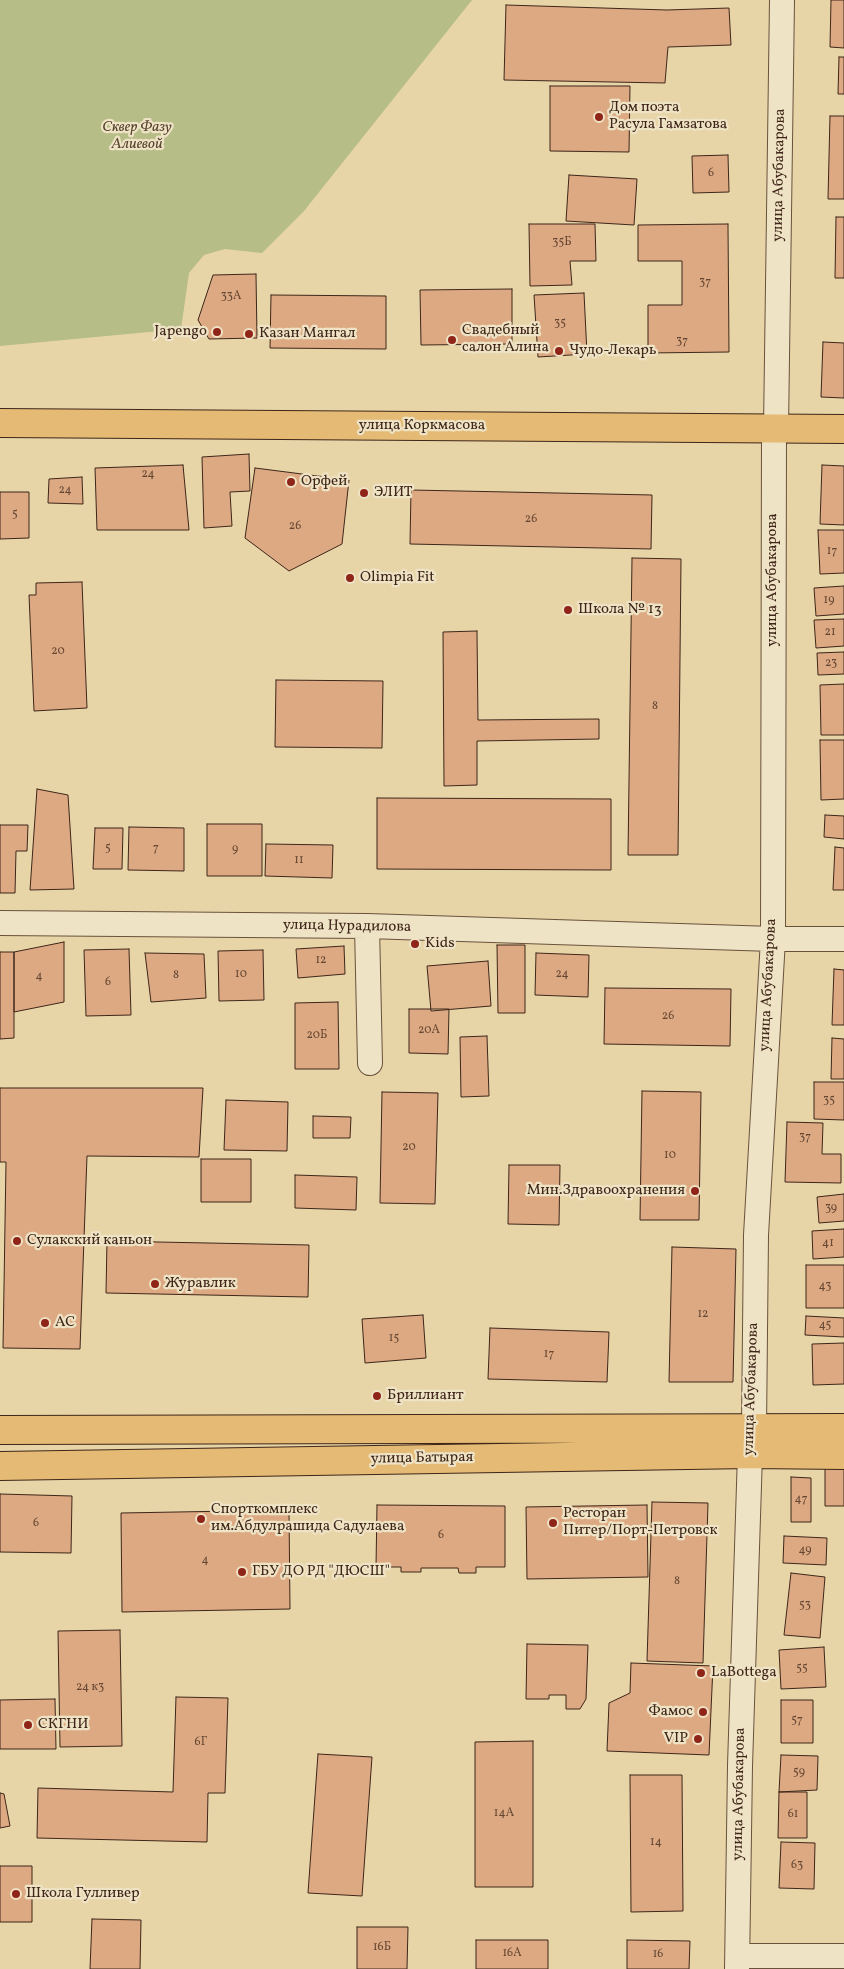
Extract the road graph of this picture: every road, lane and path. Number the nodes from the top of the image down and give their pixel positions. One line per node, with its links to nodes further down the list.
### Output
1 (782, 0): 3 (street, улица Абубакарова)
2 (0, 423): 3 (main road, улица Коркмасова)
3 (776, 428): 4 (main road, улица Коркмасова); 8 (street, улица Абубакарова)
4 (844, 429)
5 (0, 923): 6 (street, улица Нурадилова)
6 (367, 926): 8 (street, улица Нурадилова); 9 (street)
7 (844, 938): 8 (street, улица Нурадилова)
8 (772, 939): 12 (street, улица Абубакарова)
9 (370, 1063)
10 (844, 1428): 12 (main road, улица Батырая)
11 (0, 1430): 12 (main road, улица Батырая)
12 (752, 1441): 13 (main road, улица Батырая); 14 (main road, улица Батырая); 16 (street, улица Абубакарова)
13 (844, 1455)
14 (0, 1466)
15 (844, 1956): 16 (street)
16 (738, 1963)

